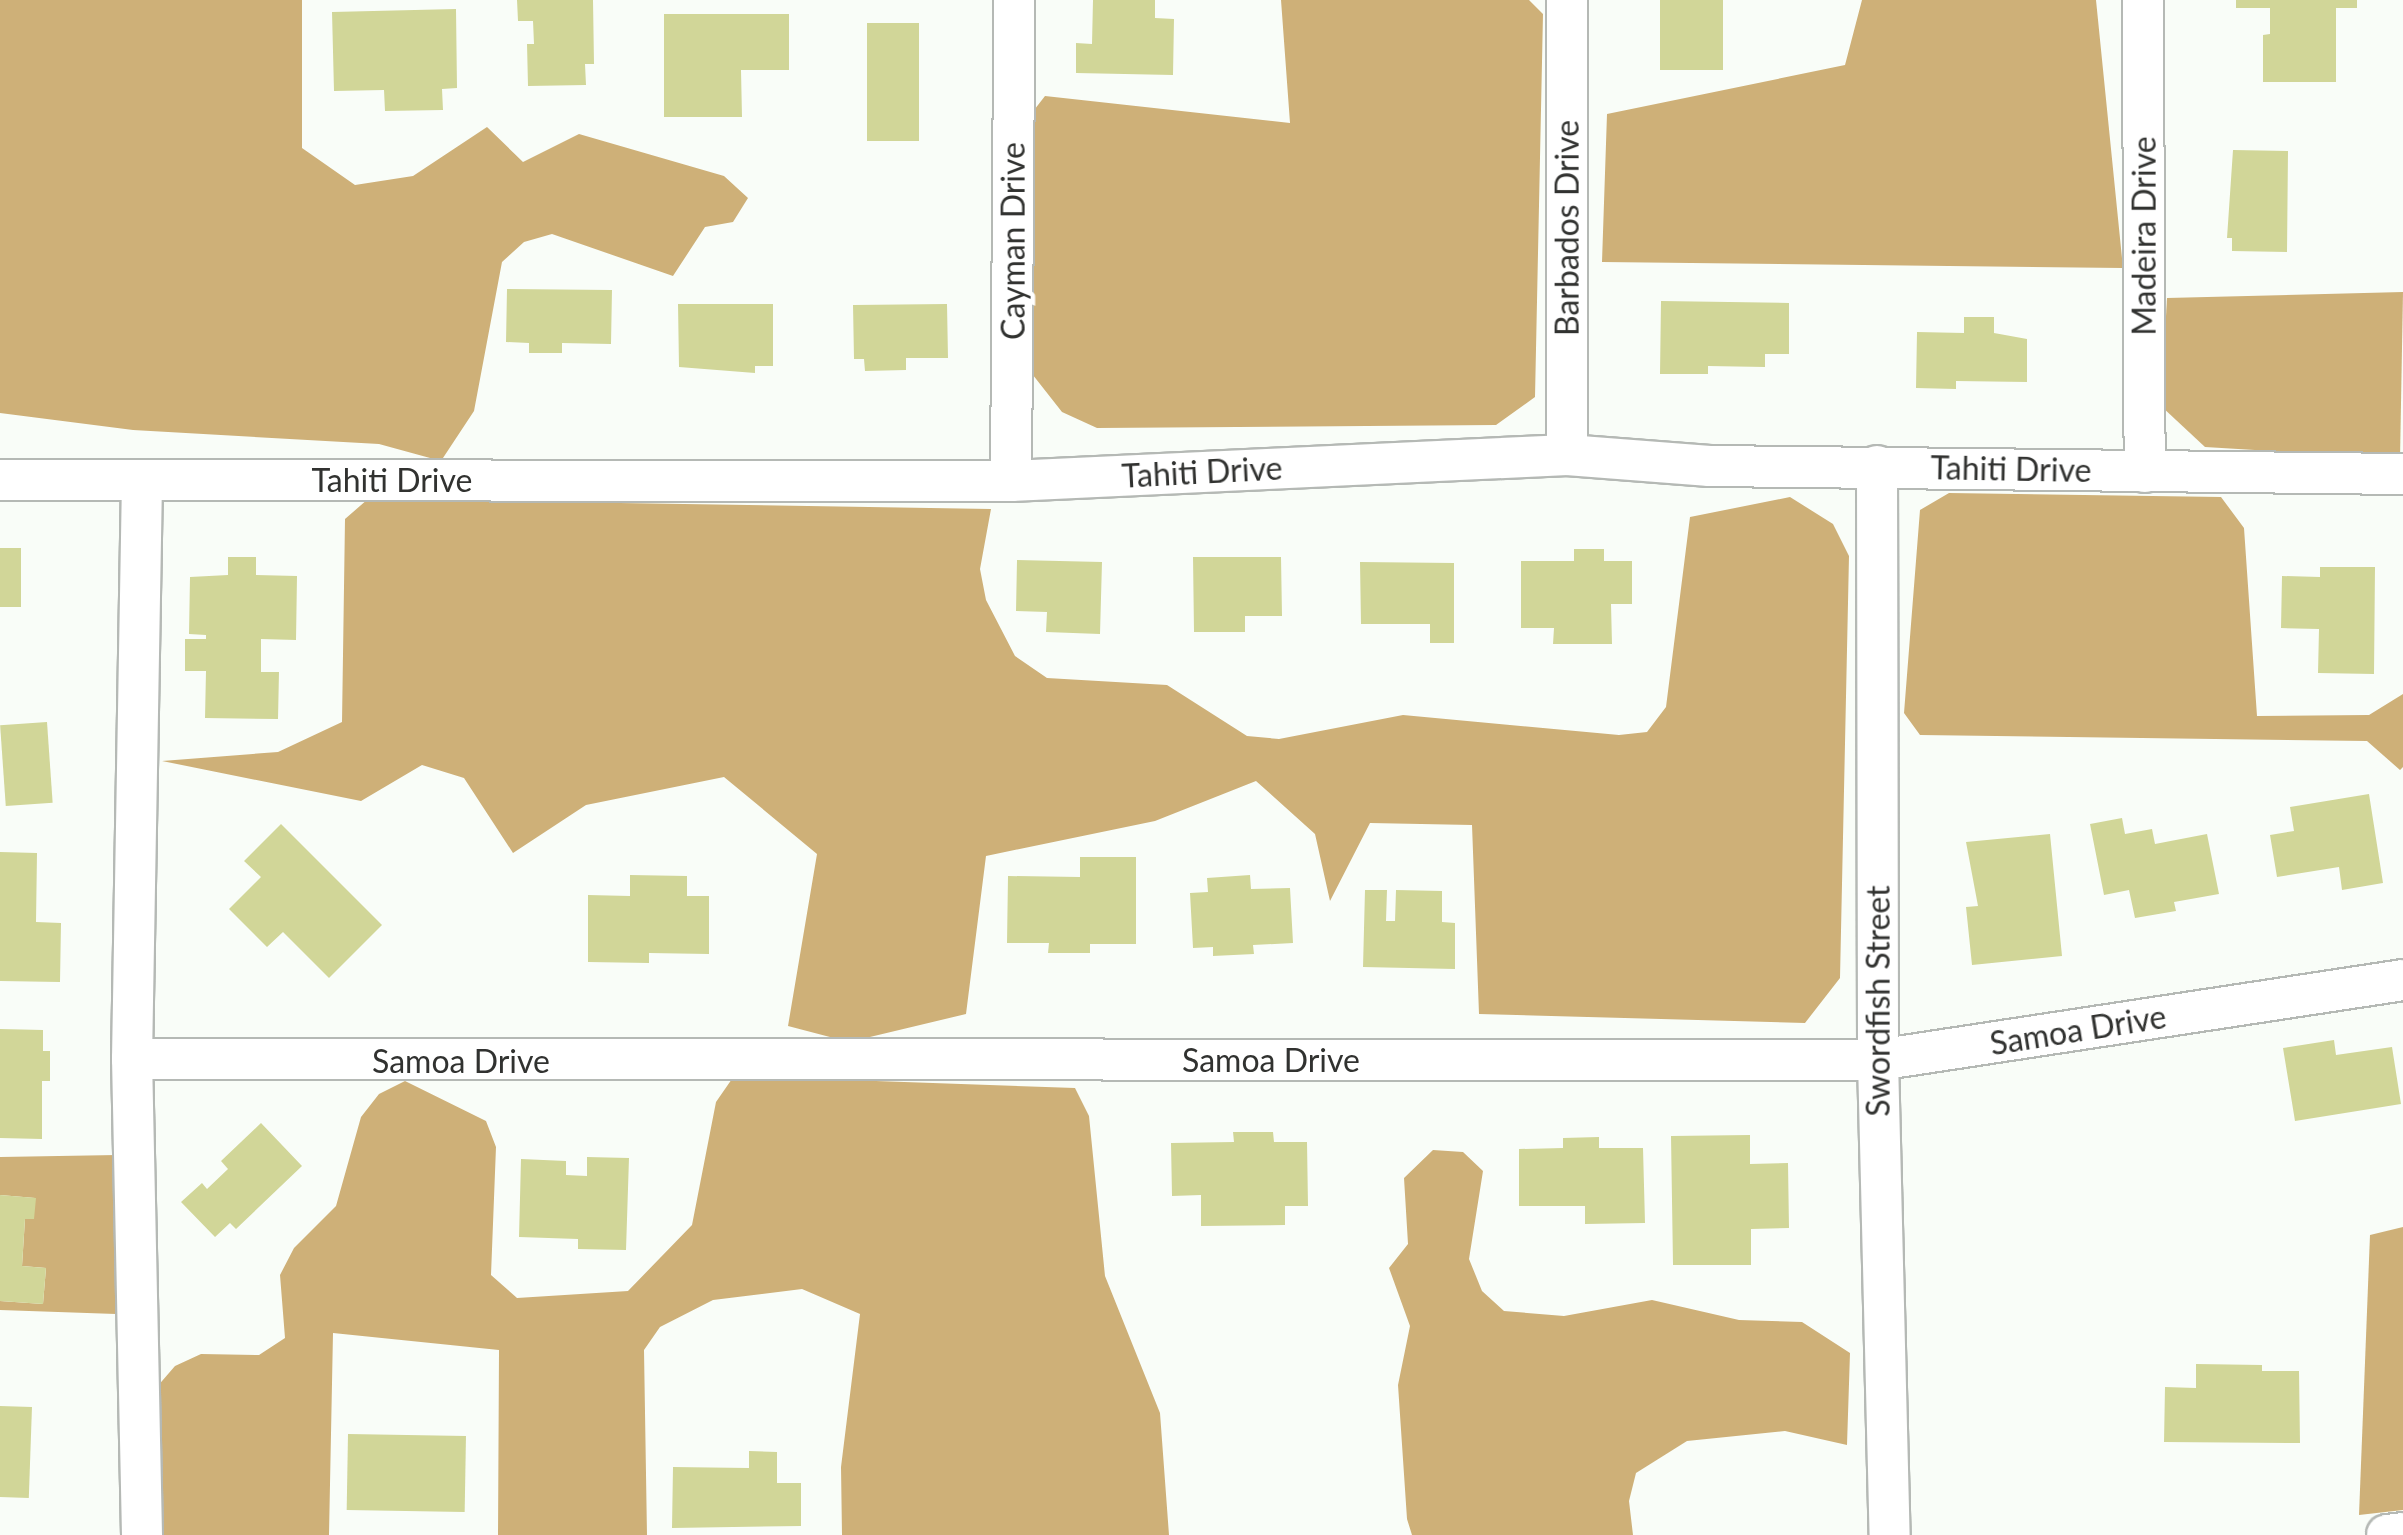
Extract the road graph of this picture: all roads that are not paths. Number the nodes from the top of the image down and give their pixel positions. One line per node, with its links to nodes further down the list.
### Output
1 (1014, 0): 10 (street, Cayman Drive)
2 (1568, 0): 4 (street, Barbados Drive)
3 (2143, 0): 6 (street, Madeira Drive)
4 (1567, 455): 5 (street, Tahiti Drive); 10 (street, Tahiti Drive)
5 (1877, 466): 6 (street, Tahiti Drive); 13 (street, Swordfish Street)
6 (2145, 472): 7 (street, Tahiti Drive)
7 (2403, 474)
8 (0, 480): 9 (street, Tahiti Drive)
9 (142, 480): 10 (street, Tahiti Drive); 12 (street)
10 (1011, 481)
11 (2403, 980): 13 (street, Samoa Drive)
12 (132, 1059): 13 (street, Samoa Drive); 15 (street)
13 (1878, 1060): 16 (street, Swordfish Street)
14 (2403, 1532): 17 (street)
15 (142, 1535)
16 (1890, 1535)
17 (2386, 1535)

